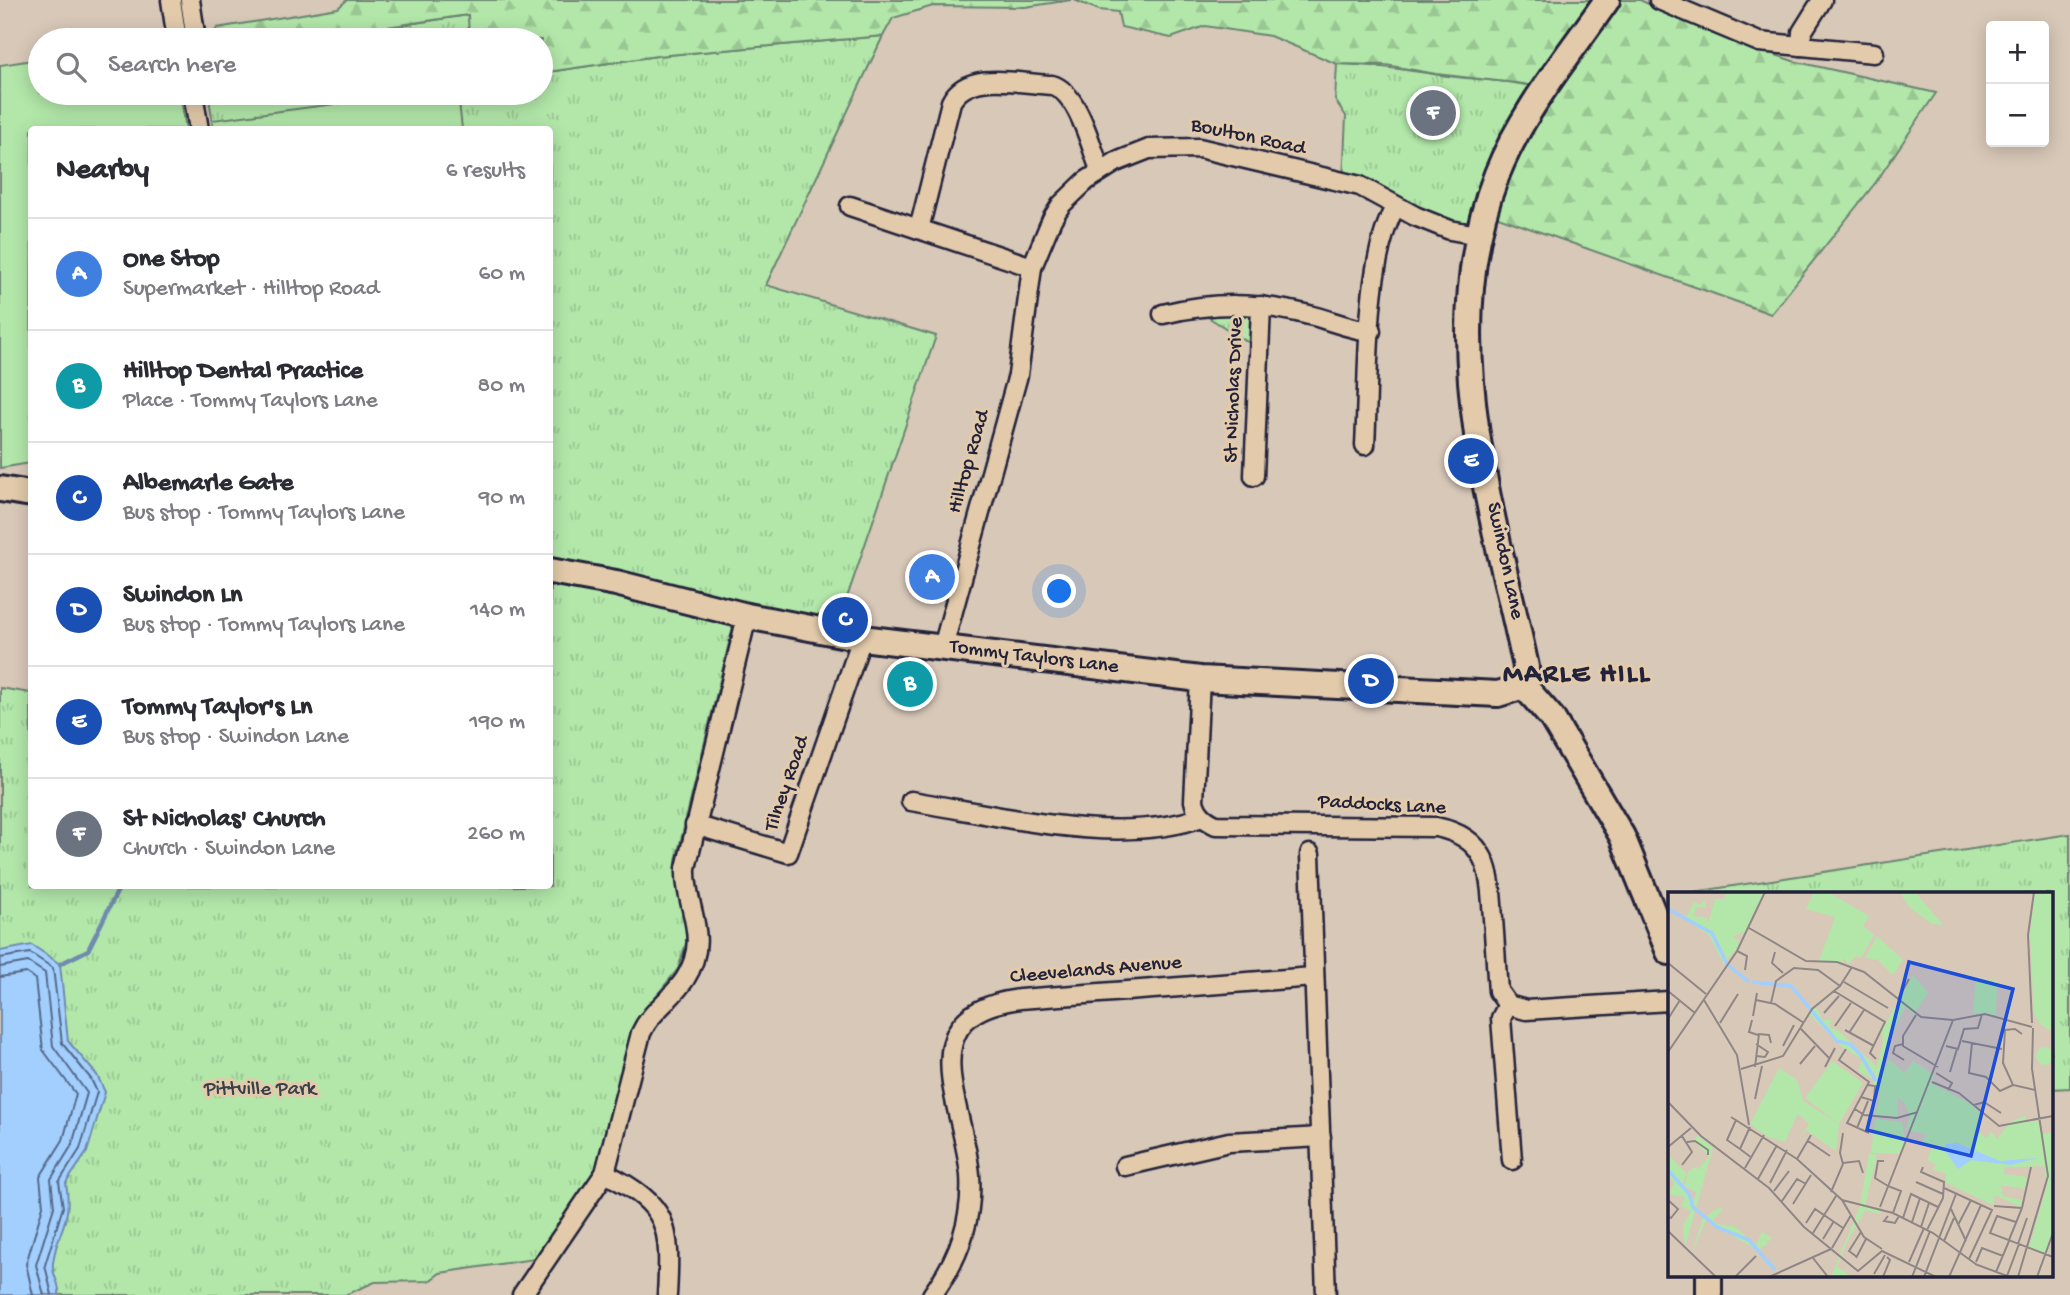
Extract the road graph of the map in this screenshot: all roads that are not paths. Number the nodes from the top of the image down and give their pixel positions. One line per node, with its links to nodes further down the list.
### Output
1 (171, 0): 6 (street)
2 (190, 0): 7 (street)
3 (1607, 0): 16 (street, Swindon Lane)
4 (1659, 0): 8 (street)
5 (1822, 0): 8 (street)
6 (175, 28)
7 (194, 28)
8 (1801, 46): 9 (street)
9 (1874, 53)
10 (195, 105): 11 (street)
11 (198, 126)
12 (1100, 170): 14 (street, Boulton Road); 15 (street); 17 (street, Boulton Road)
13 (850, 206): 15 (street)
14 (1395, 207): 16 (street, Boulton Road); 21 (street)
15 (919, 229): 17 (street)
16 (1478, 234): 31 (street, Swindon Lane)
17 (1032, 267): 18 (street, Boulton Road)
18 (1028, 286): 29 (street, Hilltop Road)
19 (1261, 306): 20 (street, St Nicholas Drive); 21 (street, St Nicholas Drive); 23 (street, St Nicholas Drive)
20 (1163, 314)
21 (1371, 331): 22 (street)
22 (1365, 445)
23 (1254, 476)
24 (0, 489): 25 (street)
25 (28, 493)
26 (553, 572): 27 (street, Tommy Taylors Lane)
27 (747, 616): 28 (street, Tommy Taylors Lane); 34 (street)
28 (862, 638): 29 (street, Tommy Taylors Lane); 34 (street, Tilney Road)
29 (943, 647): 30 (street, Tommy Taylors Lane)
30 (1200, 678): 31 (street, Tommy Taylors Lane); 33 (street)
31 (1524, 686): 36 (street)
32 (911, 801): 33 (street)
33 (1202, 817): 39 (street, Paddocks Lane)
34 (695, 825): 43 (street)
35 (1310, 854): 37 (street)
36 (1668, 950)
37 (1314, 977): 40 (street); 46 (street, Cleevelands Avenue)
38 (1668, 1001): 39 (street)
39 (1508, 1005): 41 (street, Paddocks Lane)
40 (1321, 1137): 42 (street); 47 (street)
41 (1512, 1160)
42 (1125, 1166)
43 (605, 1173): 44 (street); 45 (street)
44 (522, 1295)
45 (667, 1295)
46 (932, 1295)
47 (1326, 1295)

